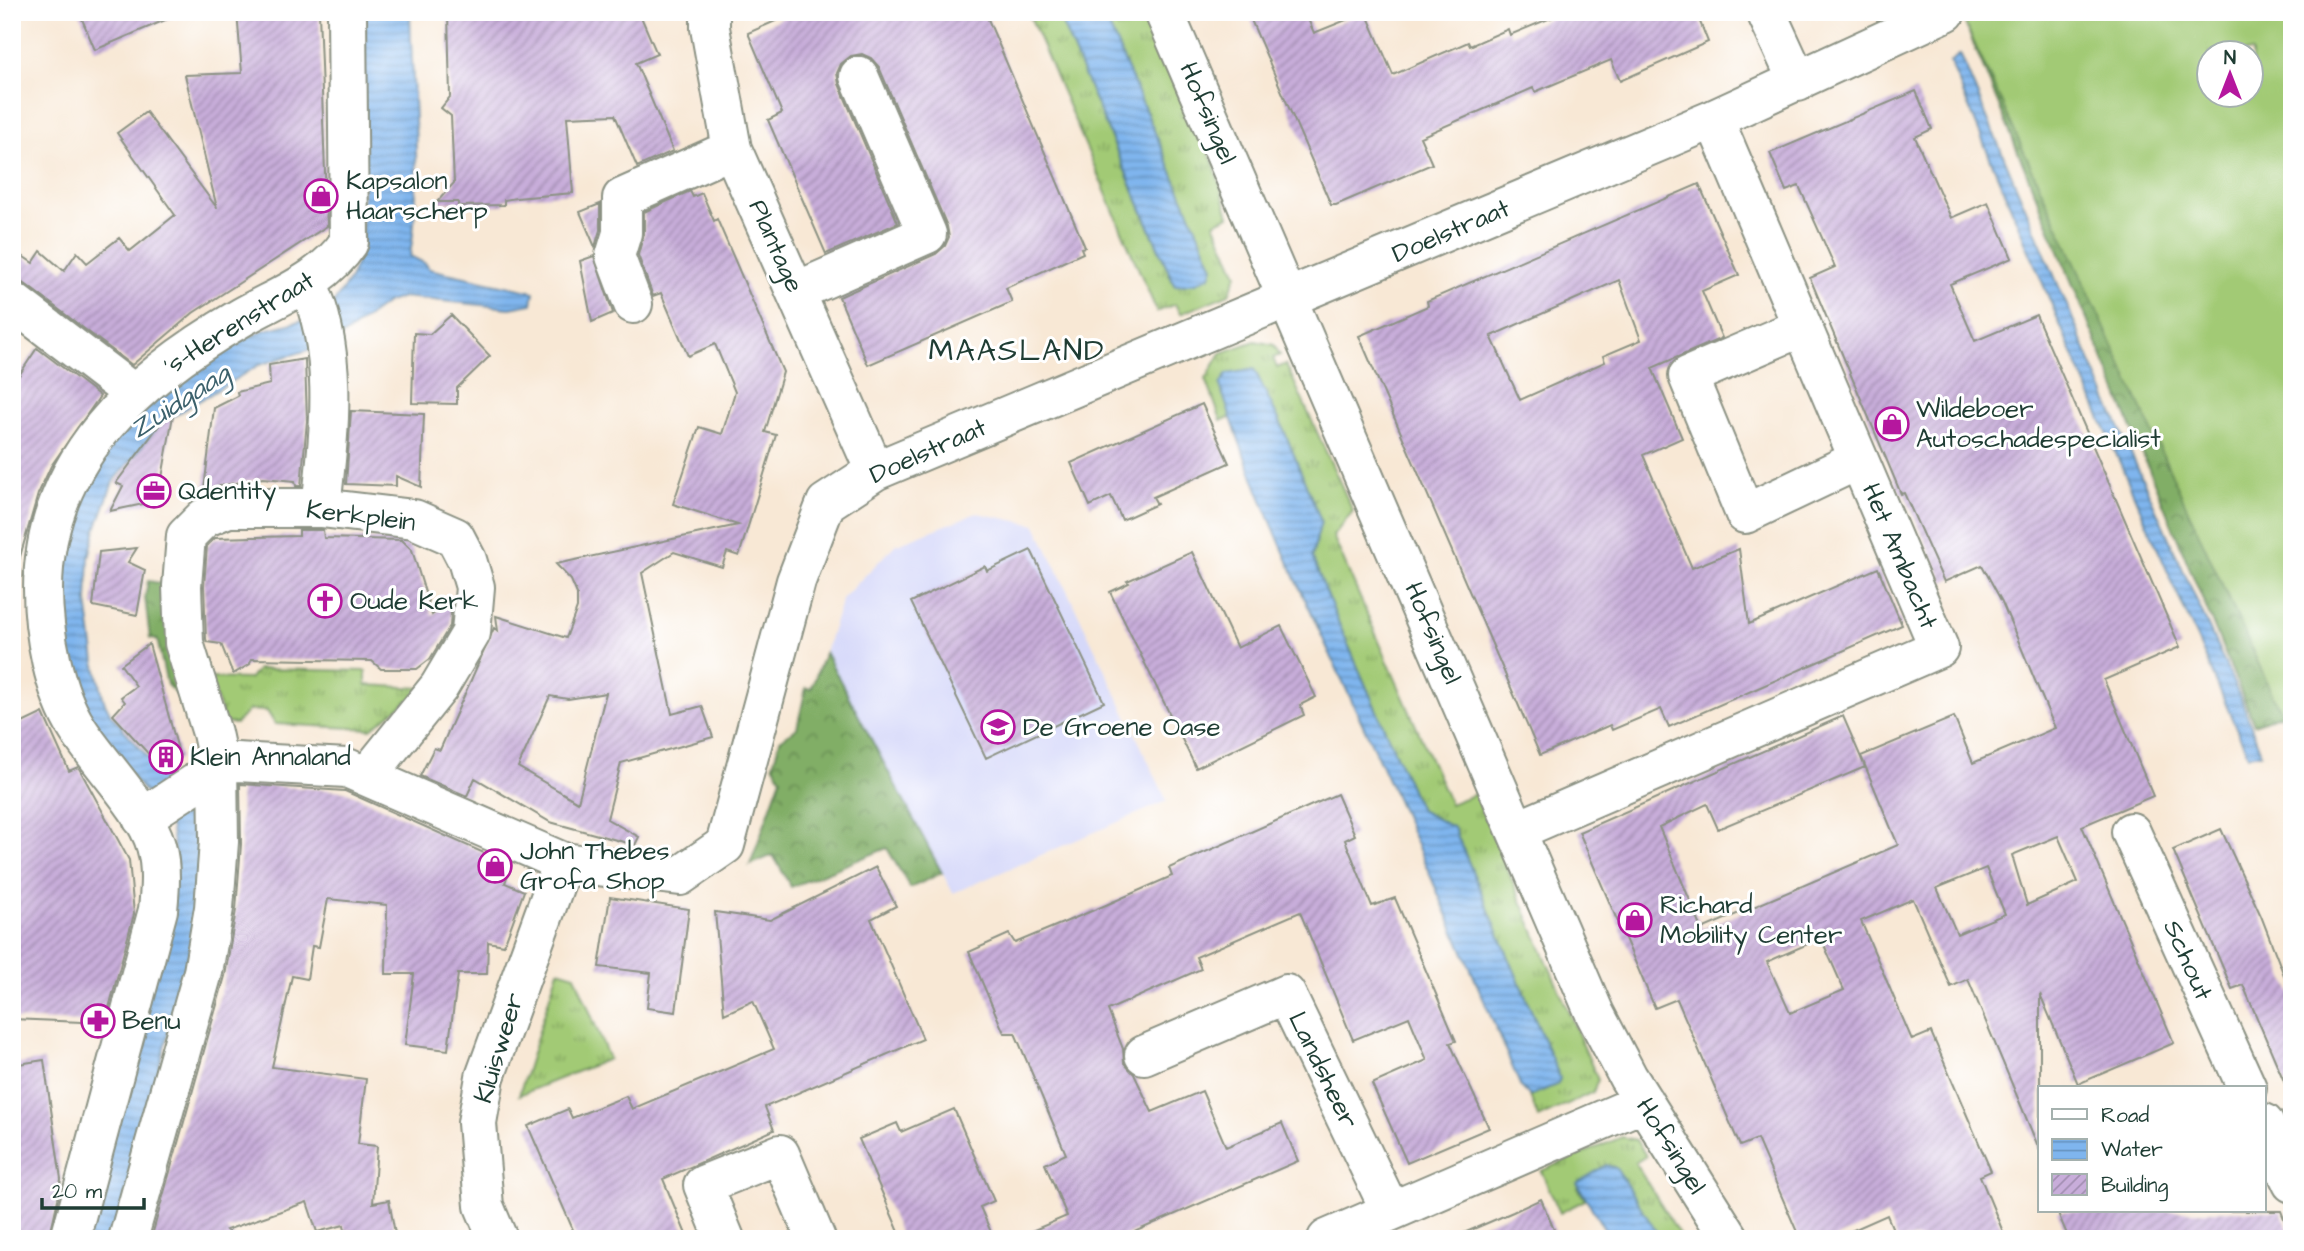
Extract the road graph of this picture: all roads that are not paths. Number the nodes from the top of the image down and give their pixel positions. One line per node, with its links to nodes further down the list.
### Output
1 (347, 12): 14 (street, 's-Herenstraat)
2 (710, 12): 9 (street, Plantage)
3 (1164, 12): 11 (street, Hofsingel)
4 (1766, 12): 7 (street)
5 (1944, 13): 7 (street, Doelstraat)
6 (859, 76): 10 (street)
7 (1798, 82): 8 (street, Doelstraat)
8 (1714, 119): 11 (street, Doelstraat); 15 (street, Het Ambacht)
9 (732, 149): 10 (street, Plantage); 13 (street)
10 (797, 291): 18 (street, Plantage)
11 (1288, 298): 18 (street, Doelstraat); 23 (street, Hofsingel)
12 (12, 302): 16 (street)
13 (633, 304)
14 (318, 313): 16 (street, 's-Herenstraat); 19 (street)
15 (1802, 327): 17 (street, Het Ambacht); 17 (street)
16 (133, 393): 22 (street, 's-Herenstraat)
17 (1858, 460): 23 (street, Het Ambacht)
18 (875, 471): 25 (street, Doelstraat)
19 (321, 508): 20 (street, Kerkplein); 21 (street, Kerkplein)
20 (207, 772): 21 (street, Doelstraat); 22 (street); 33 (street)
21 (368, 775): 25 (street, Doelstraat)
22 (149, 813): 32 (street, 's-Herenstraat)
23 (1518, 830): 28 (street, Hofsingel)
24 (2131, 832): 27 (street, Schout)
25 (563, 862): 34 (street, Kluisweer)
26 (1144, 1055): 31 (street, Landsheer)
27 (2246, 1086)
28 (1644, 1102): 31 (street); 38 (street, Hofsingel)
29 (2266, 1127): 30 (street)
30 (2292, 1183)
31 (1390, 1210): 37 (street)
32 (70, 1239)
33 (128, 1239)
34 (498, 1239)
35 (725, 1239): 36 (street)
36 (816, 1239)
37 (1327, 1239)
38 (1730, 1239)

